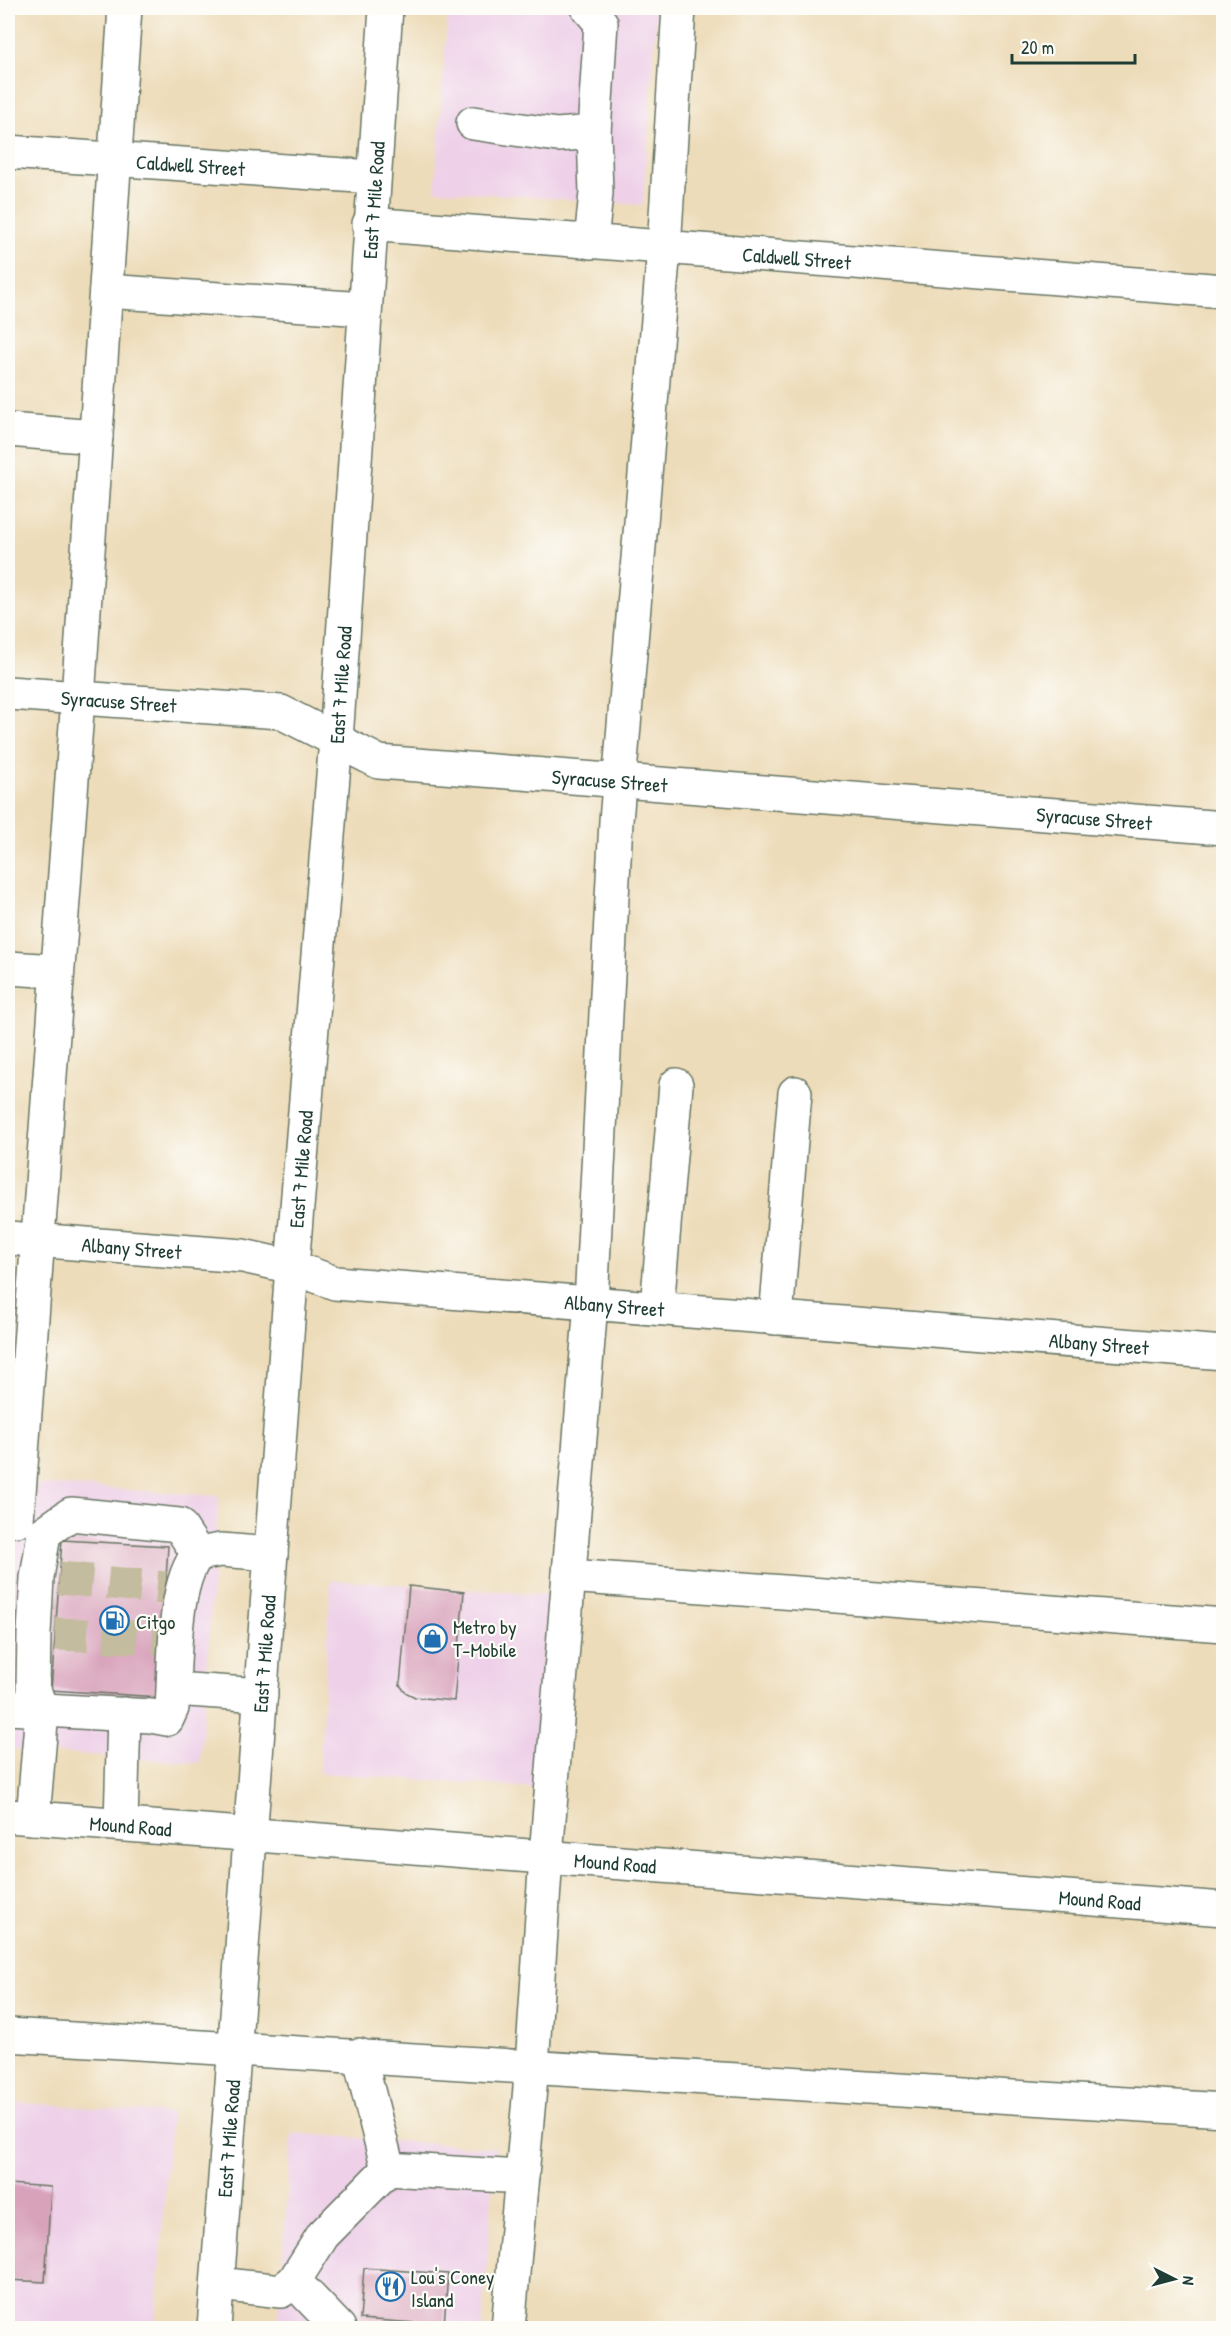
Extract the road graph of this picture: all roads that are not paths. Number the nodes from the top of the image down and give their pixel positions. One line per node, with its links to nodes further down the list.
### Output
1 (125, 8): 8 (street)
2 (386, 8): 9 (street, East 7 Mile Road)
3 (588, 8): 6 (street)
4 (679, 8): 12 (street)
5 (473, 123): 6 (street)
6 (594, 132): 11 (street)
7 (8, 152): 8 (street, Caldwell Street)
8 (115, 159): 9 (street, Caldwell Street); 13 (street)
9 (373, 177): 10 (street, East 7 Mile Road)
10 (369, 224): 11 (street, Caldwell Street); 15 (street, East 7 Mile Road)
11 (591, 242): 12 (street, Caldwell Street)
12 (664, 248): 14 (street, Caldwell Street); 21 (street)
13 (106, 291): 15 (street); 17 (street)
14 (1224, 291)
15 (364, 309): 20 (street, East 7 Mile Road)
16 (8, 430): 17 (street)
17 (96, 437): 19 (street)
18 (8, 693): 19 (street, Syracuse Street)
19 (78, 698): 20 (street, Syracuse Street); 24 (street)
20 (336, 740): 21 (street, Syracuse Street); 28 (street, East 7 Mile Road)
21 (620, 780): 22 (street, Syracuse Street); 29 (street)
22 (1224, 828)
23 (8, 968): 24 (street)
24 (57, 971): 27 (street)
25 (676, 1085): 30 (street)
26 (795, 1093): 31 (street)
27 (22, 1239): 28 (street, Albany Street); 33 (street)
28 (292, 1267): 29 (street, Albany Street); 35 (street, East 7 Mile Road)
29 (591, 1303): 30 (street, Albany Street); 36 (street)
30 (657, 1308): 31 (street, Albany Street)
31 (776, 1318): 32 (street, Albany Street)
32 (1224, 1353)
33 (8, 1520)
34 (198, 1554): 35 (street); 38 (street); 41 (street)
35 (271, 1554): 39 (street, East 7 Mile Road)
36 (569, 1576): 37 (street); 46 (street)
37 (1224, 1626)
38 (174, 1689): 39 (street); 42 (street)
39 (261, 1695): 45 (street, East 7 Mile Road)
40 (8, 1708): 41 (street)
41 (42, 1711): 42 (street); 43 (street)
42 (124, 1714): 44 (street)
43 (20, 1817): 44 (street, Mound Road)
44 (121, 1824): 45 (street, Mound Road)
45 (252, 1833): 46 (street, Mound Road); 49 (street, East 7 Mile Road)
46 (546, 1856): 47 (street, Mound Road); 51 (street)
47 (1224, 1909)
48 (8, 2035): 49 (street)
49 (236, 2049): 50 (street); 56 (street, East 7 Mile Road)
50 (359, 2055): 51 (street); 53 (street)
51 (532, 2066): 52 (street); 54 (street)
52 (1224, 2110)
53 (388, 2169): 54 (street); 55 (street)
54 (522, 2177): 59 (street)
55 (294, 2281): 56 (street); 58 (street)
56 (218, 2284): 57 (street, East 7 Mile Road)
57 (214, 2328)
58 (339, 2328)
59 (508, 2328)

